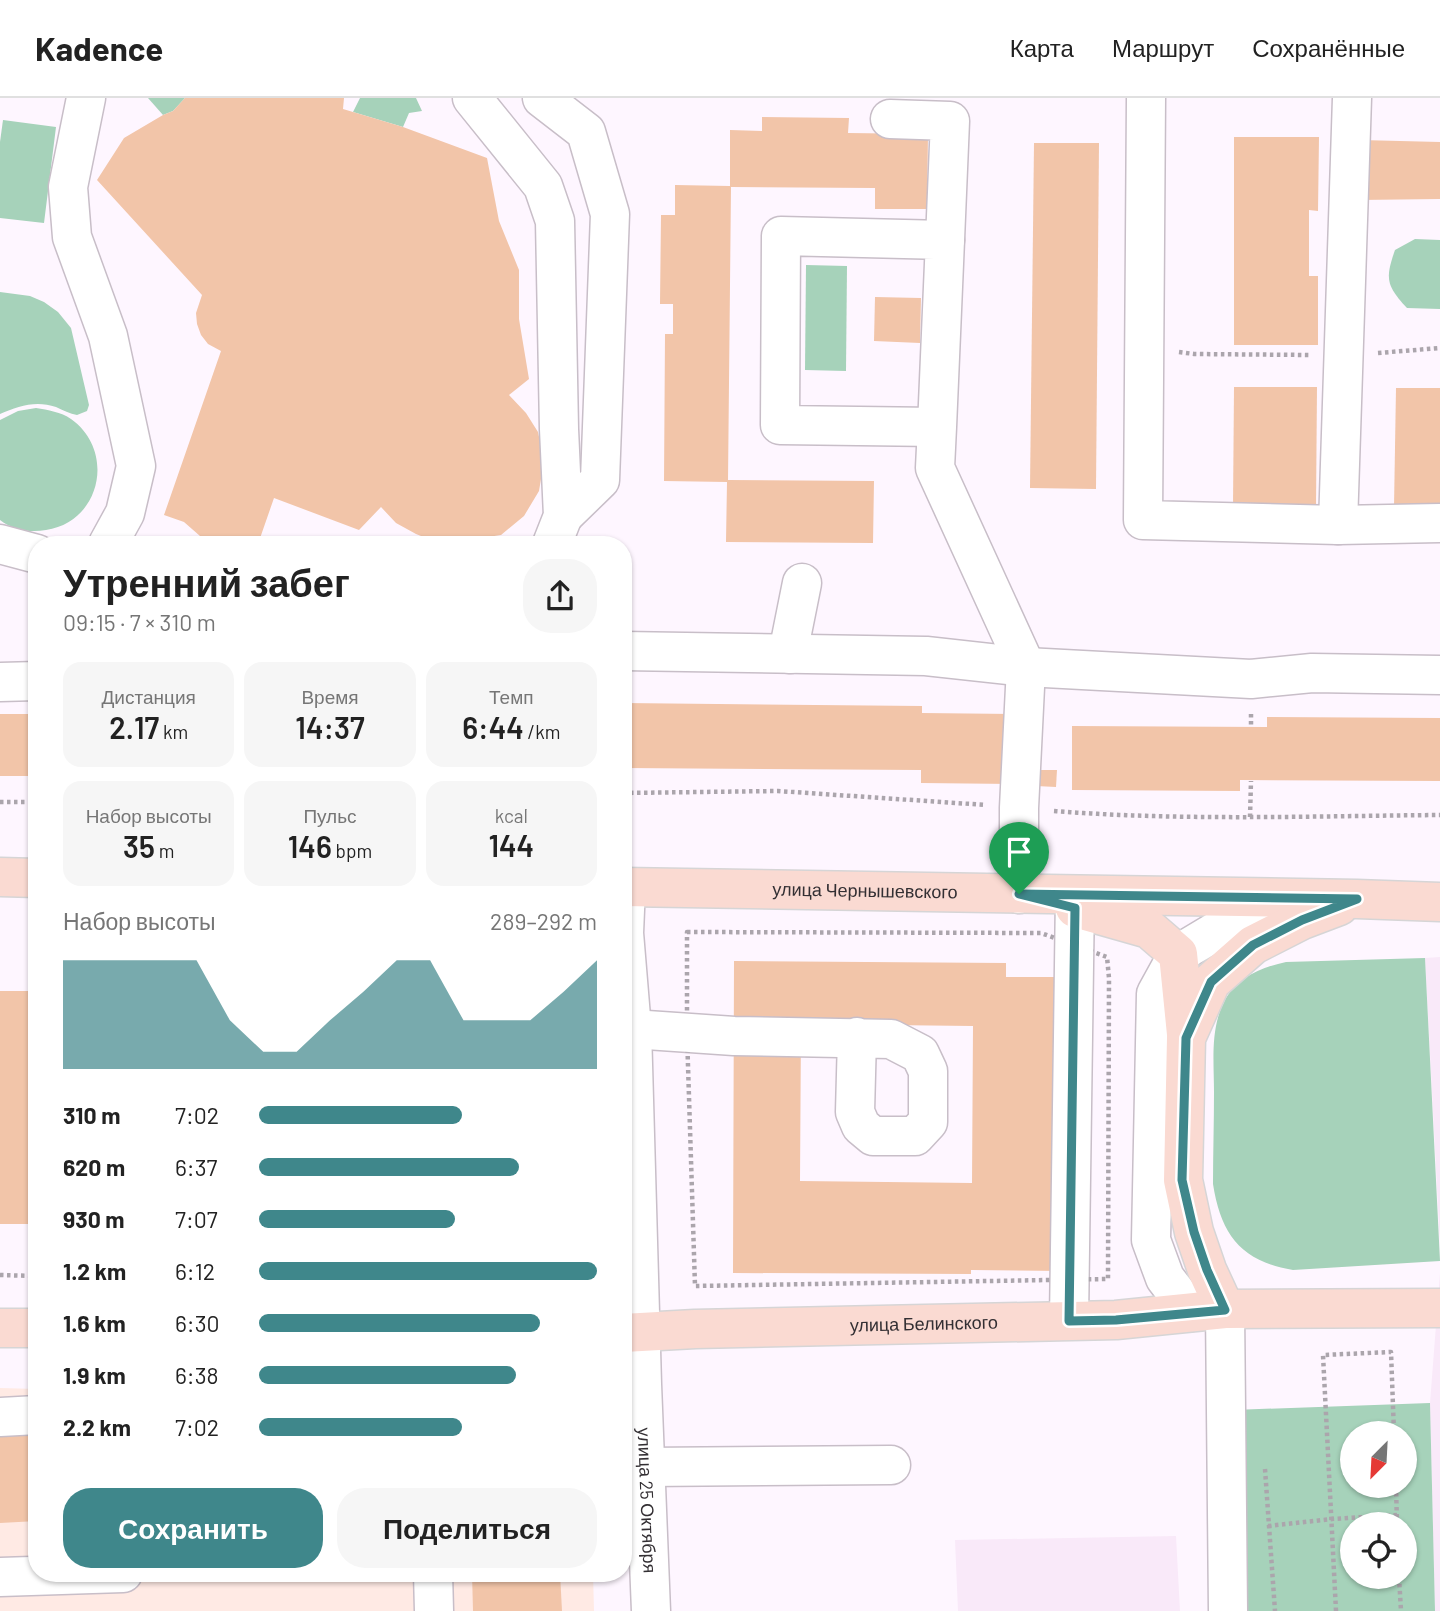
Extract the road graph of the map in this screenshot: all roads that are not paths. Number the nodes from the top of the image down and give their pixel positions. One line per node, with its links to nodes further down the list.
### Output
1 (86, 98): 12 (street)
2 (472, 98): 11 (street)
3 (542, 98): 11 (street)
4 (1146, 98): 10 (street)
5 (1352, 98): 10 (street)
6 (890, 119): 7 (street)
7 (945, 240): 8 (street); 8 (street)
8 (937, 426): 18 (street)
9 (1440, 523): 10 (street)
10 (1338, 525)
11 (558, 530)
12 (112, 536)
13 (0, 544): 14 (street)
14 (28, 552)
15 (802, 583): 17 (street)
16 (632, 651): 17 (street)
17 (790, 654): 18 (street)
18 (1026, 667): 19 (street); 25 (street)
19 (1440, 675)
20 (28, 681): 21 (street)
21 (0, 682)
22 (0, 877): 23 (main road)
23 (28, 878)
24 (632, 887): 25 (main road, улица Чернышевского)
25 (1019, 894): 27 (main road, улица Чернышевского)
26 (1357, 899): 27 (main road, улица Чернышевского); 28 (main road, улица Чернышевского); 29 (main road)
27 (1075, 901): 30 (main road); 36 (street)
28 (1440, 902)
29 (1302, 920): 30 (street); 33 (main road)
30 (1178, 954): 33 (main road); 34 (street)
31 (632, 1029): 32 (street); 39 (street, улица 25 Октября)
32 (857, 1038)
33 (1186, 1038): 34 (main road)
34 (1208, 1311): 35 (main road, улица Белинского); 36 (main road, улица Белинского); 49 (street)
35 (1431, 1313)
36 (1069, 1321): 39 (main road, улица Белинского)
37 (0, 1328): 38 (main road)
38 (28, 1328)
39 (632, 1333): 43 (street, улица 25 Октября)
40 (28, 1415): 41 (street)
41 (0, 1416)
42 (891, 1465): 43 (street)
43 (645, 1467): 48 (street, улица 25 Октября)
44 (28, 1576): 45 (street)
45 (0, 1577)
46 (433, 1582): 47 (street)
47 (434, 1611)
48 (651, 1611)
49 (1228, 1611)

